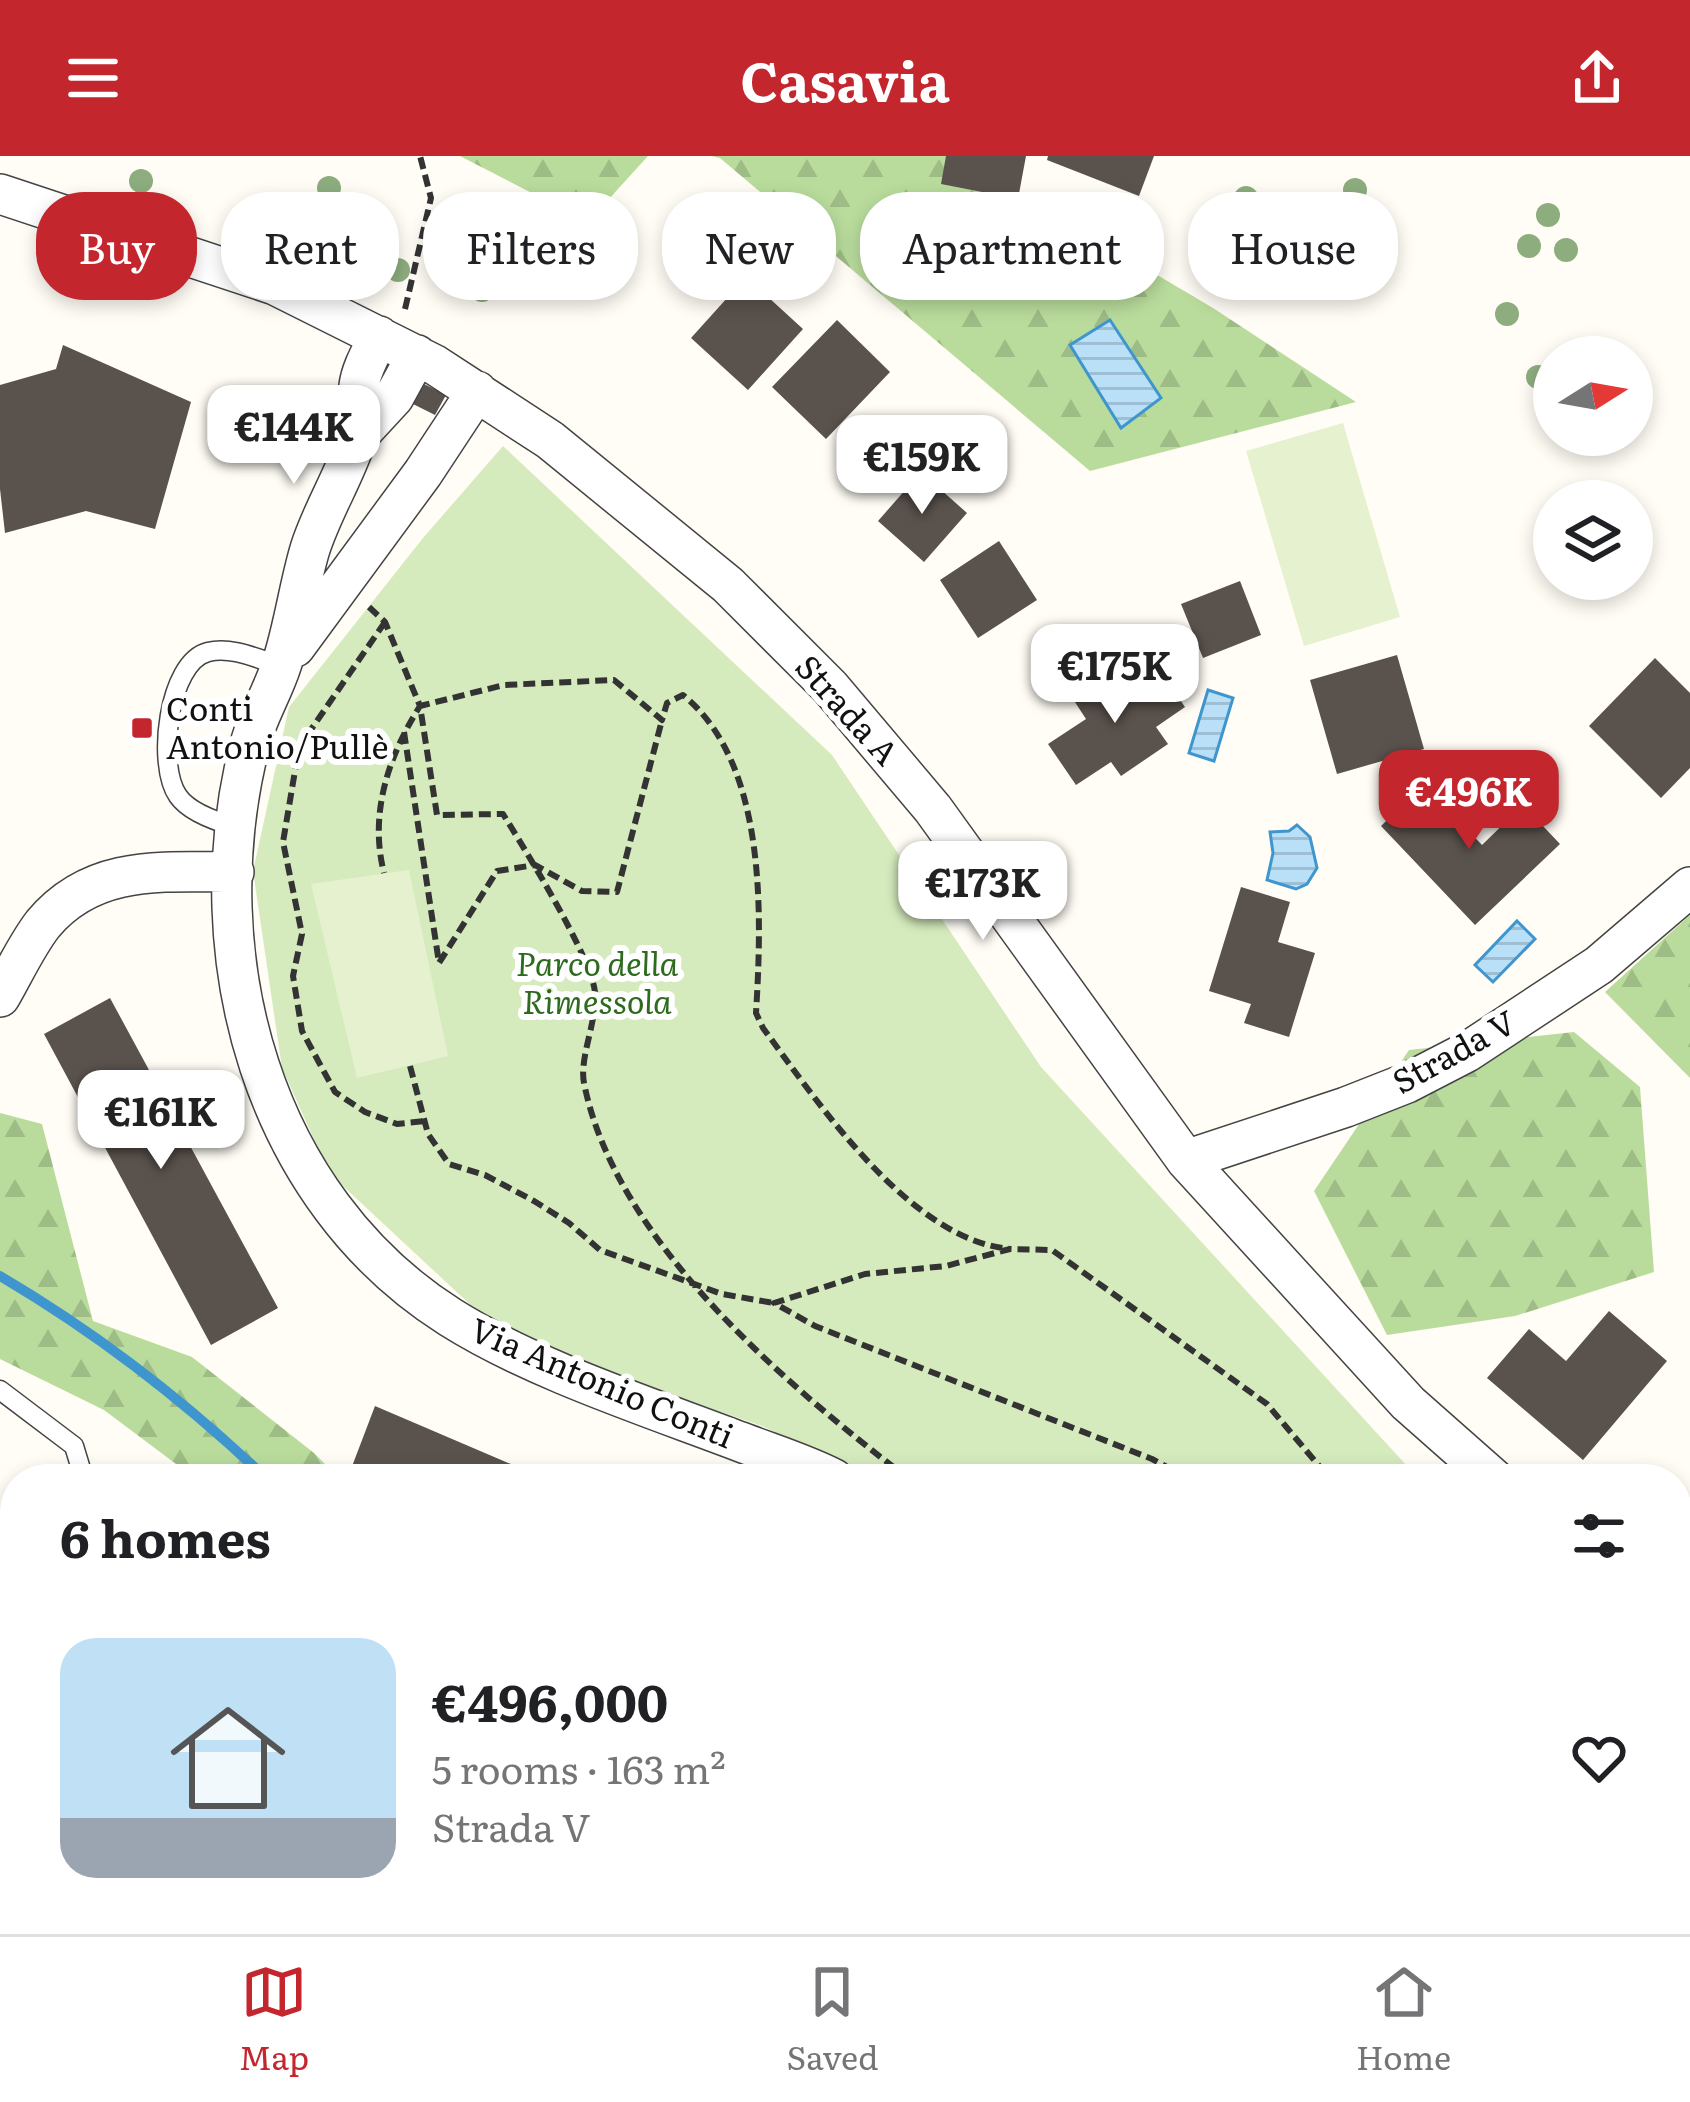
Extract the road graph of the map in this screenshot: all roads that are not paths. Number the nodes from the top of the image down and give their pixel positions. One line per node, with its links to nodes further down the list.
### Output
1 (0, 194): 2 (street, Strada A)
2 (399, 346): 3 (street, Strada A); 4 (street)
3 (478, 392): 5 (street); 11 (street, Strada A)
4 (332, 493): 5 (street); 6 (street)
5 (388, 518): 6 (street)
6 (281, 666): 7 (street, Via Antonio Conti); 7 (lane)
7 (236, 827): 8 (street, Via Antonio Conti)
8 (234, 872): 10 (street); 14 (street, Via Antonio Conti)
9 (1690, 887): 11 (street, Strada V)
10 (0, 997)
11 (1186, 1160): 15 (street, Strada A)
12 (0, 1390): 13 (lane)
13 (80, 1464)
14 (796, 1464)
15 (1477, 1464)

